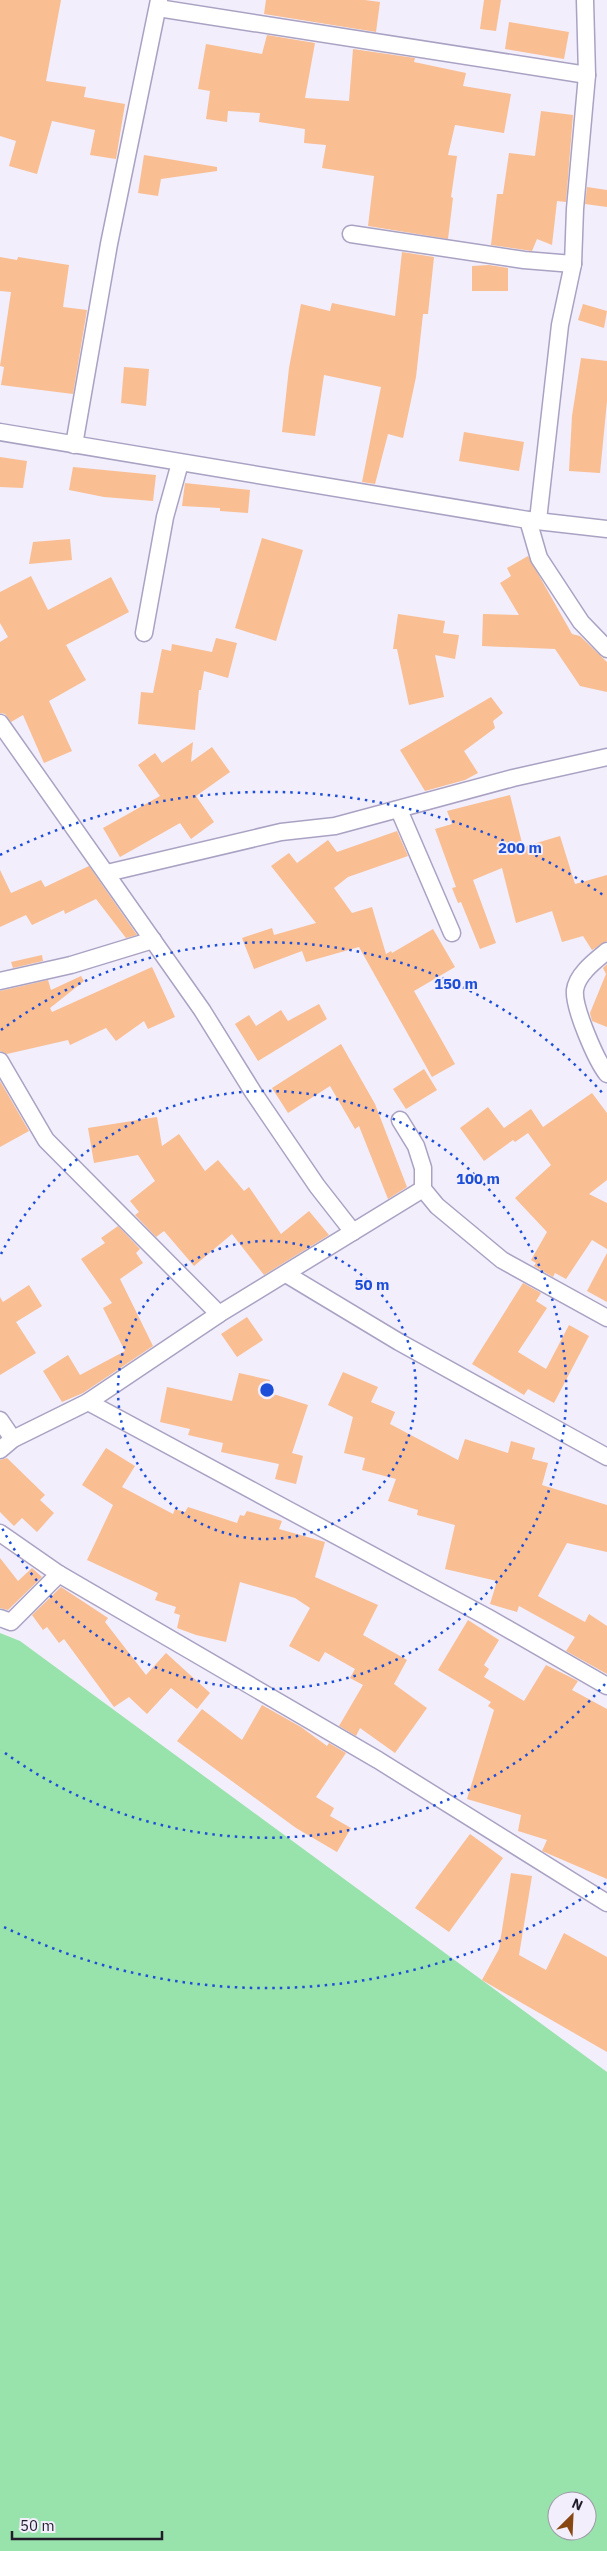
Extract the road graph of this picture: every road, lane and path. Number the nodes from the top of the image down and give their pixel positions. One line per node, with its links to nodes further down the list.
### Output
1 (585, 0): 3 (street)
2 (159, 4): 3 (street); 7 (street)
3 (587, 75): 5 (street)
4 (351, 234): 5 (street)
5 (573, 264): 9 (street)
6 (0, 432): 7 (street)
7 (74, 445): 8 (street)
8 (180, 463): 9 (street); 11 (street)
9 (533, 520): 10 (street); 12 (street)
10 (607, 529)
11 (144, 633)
12 (607, 649)
13 (0, 723): 16 (street)
14 (607, 757): 15 (street)
15 (399, 810): 16 (street); 17 (street)
16 (107, 873): 18 (street)
17 (452, 933)
18 (153, 940): 20 (street); 25 (street)
19 (607, 951): 22 (street)
20 (0, 981)
21 (0, 1061): 27 (street)
22 (607, 1074)
23 (400, 1120): 24 (street)
24 (423, 1189): 25 (street); 28 (street)
25 (353, 1232): 26 (street)
26 (286, 1274): 27 (street); 33 (street)
27 (219, 1314): 29 (street)
28 (607, 1318)
29 (88, 1402): 31 (street); 37 (street)
30 (0, 1420): 31 (street)
31 (13, 1439): 32 (street)
32 (0, 1450)
33 (607, 1457)
34 (0, 1533): 35 (street)
35 (59, 1574): 36 (street); 38 (street)
36 (0, 1618)
37 (607, 1686)
38 (607, 1903)

